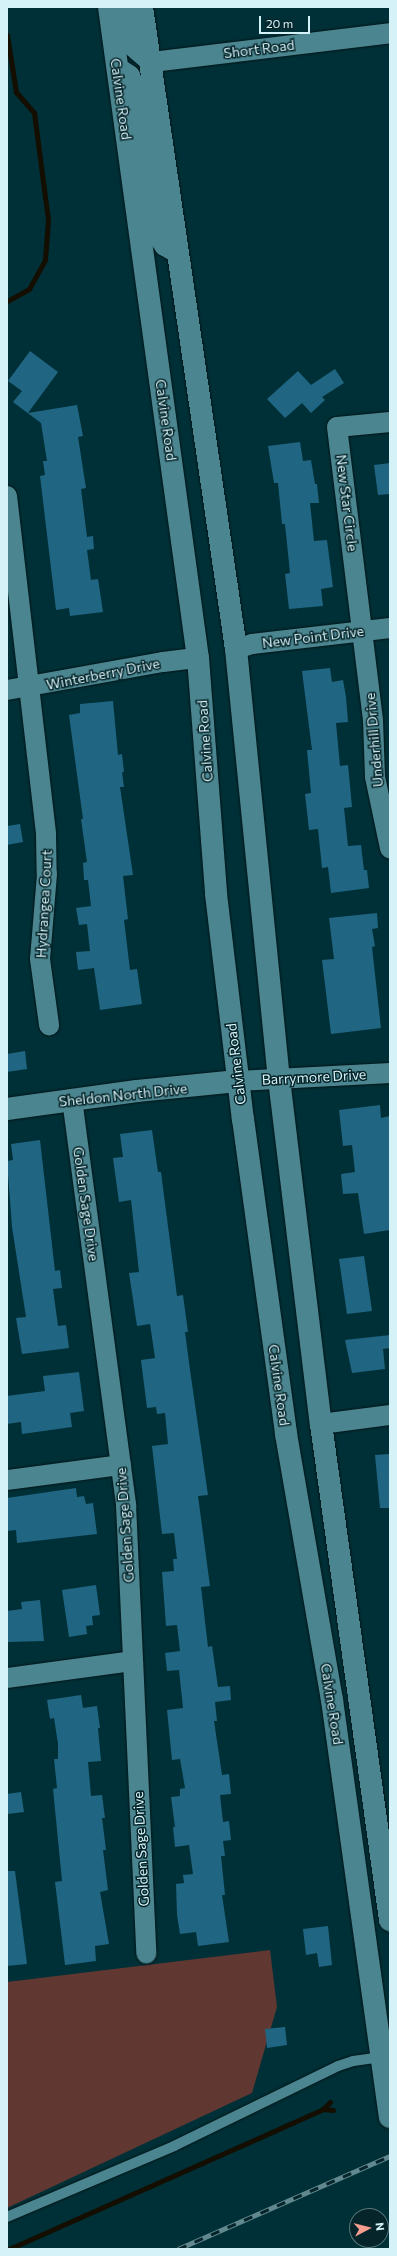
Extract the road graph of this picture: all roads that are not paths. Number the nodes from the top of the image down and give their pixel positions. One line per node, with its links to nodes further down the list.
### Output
1 (109, 7): 6 (main road, Calvine Road)
2 (125, 7): 5 (main road)
3 (142, 7): 5 (main road, Calvine Road)
4 (390, 33): 5 (street, Short Road)
5 (152, 62): 7 (main road, Calvine Road)
6 (117, 68): 7 (main road); 13 (main road, Calvine Road)
7 (177, 252): 12 (main road, Calvine Road)
8 (390, 422): 11 (street, New Star Circle)
9 (7, 496): 14 (street, Hydrangea Court)
10 (390, 628): 11 (street, New Point Drive)
11 (363, 631): 12 (street, New Point Drive); 16 (street, Underhill Drive)
12 (236, 649): 19 (main road, Calvine Road)
13 (198, 658): 14 (street, Winterberry Drive); 20 (main road, Calvine Road)
14 (30, 687): 15 (street, Winterberry Drive); 17 (street, Hydrangea Court)
15 (7, 690)
16 (390, 848)
17 (49, 1024)
18 (390, 1073): 19 (street, Barrymore Drive)
19 (278, 1079): 20 (street, Barrymore Drive); 24 (main road, Calvine Road)
20 (238, 1081): 21 (main road, Sheldon North Drive); 31 (main road, Calvine Road)
21 (72, 1099): 22 (main road, Sheldon North Drive); 25 (street, Golden Sage Drive)
22 (7, 1109)
23 (390, 1415): 24 (street)
24 (320, 1424): 29 (main road, Calvine Road)
25 (121, 1465): 26 (street); 27 (street, Golden Sage Drive)
26 (7, 1480)
27 (133, 1661): 28 (street); 30 (street, Golden Sage Drive)
28 (7, 1678)
29 (390, 1920)
30 (146, 1954)
31 (382, 2057): 32 (main road, Calvine Road); 33 (lane)
32 (390, 2117)
33 (7, 2217)

